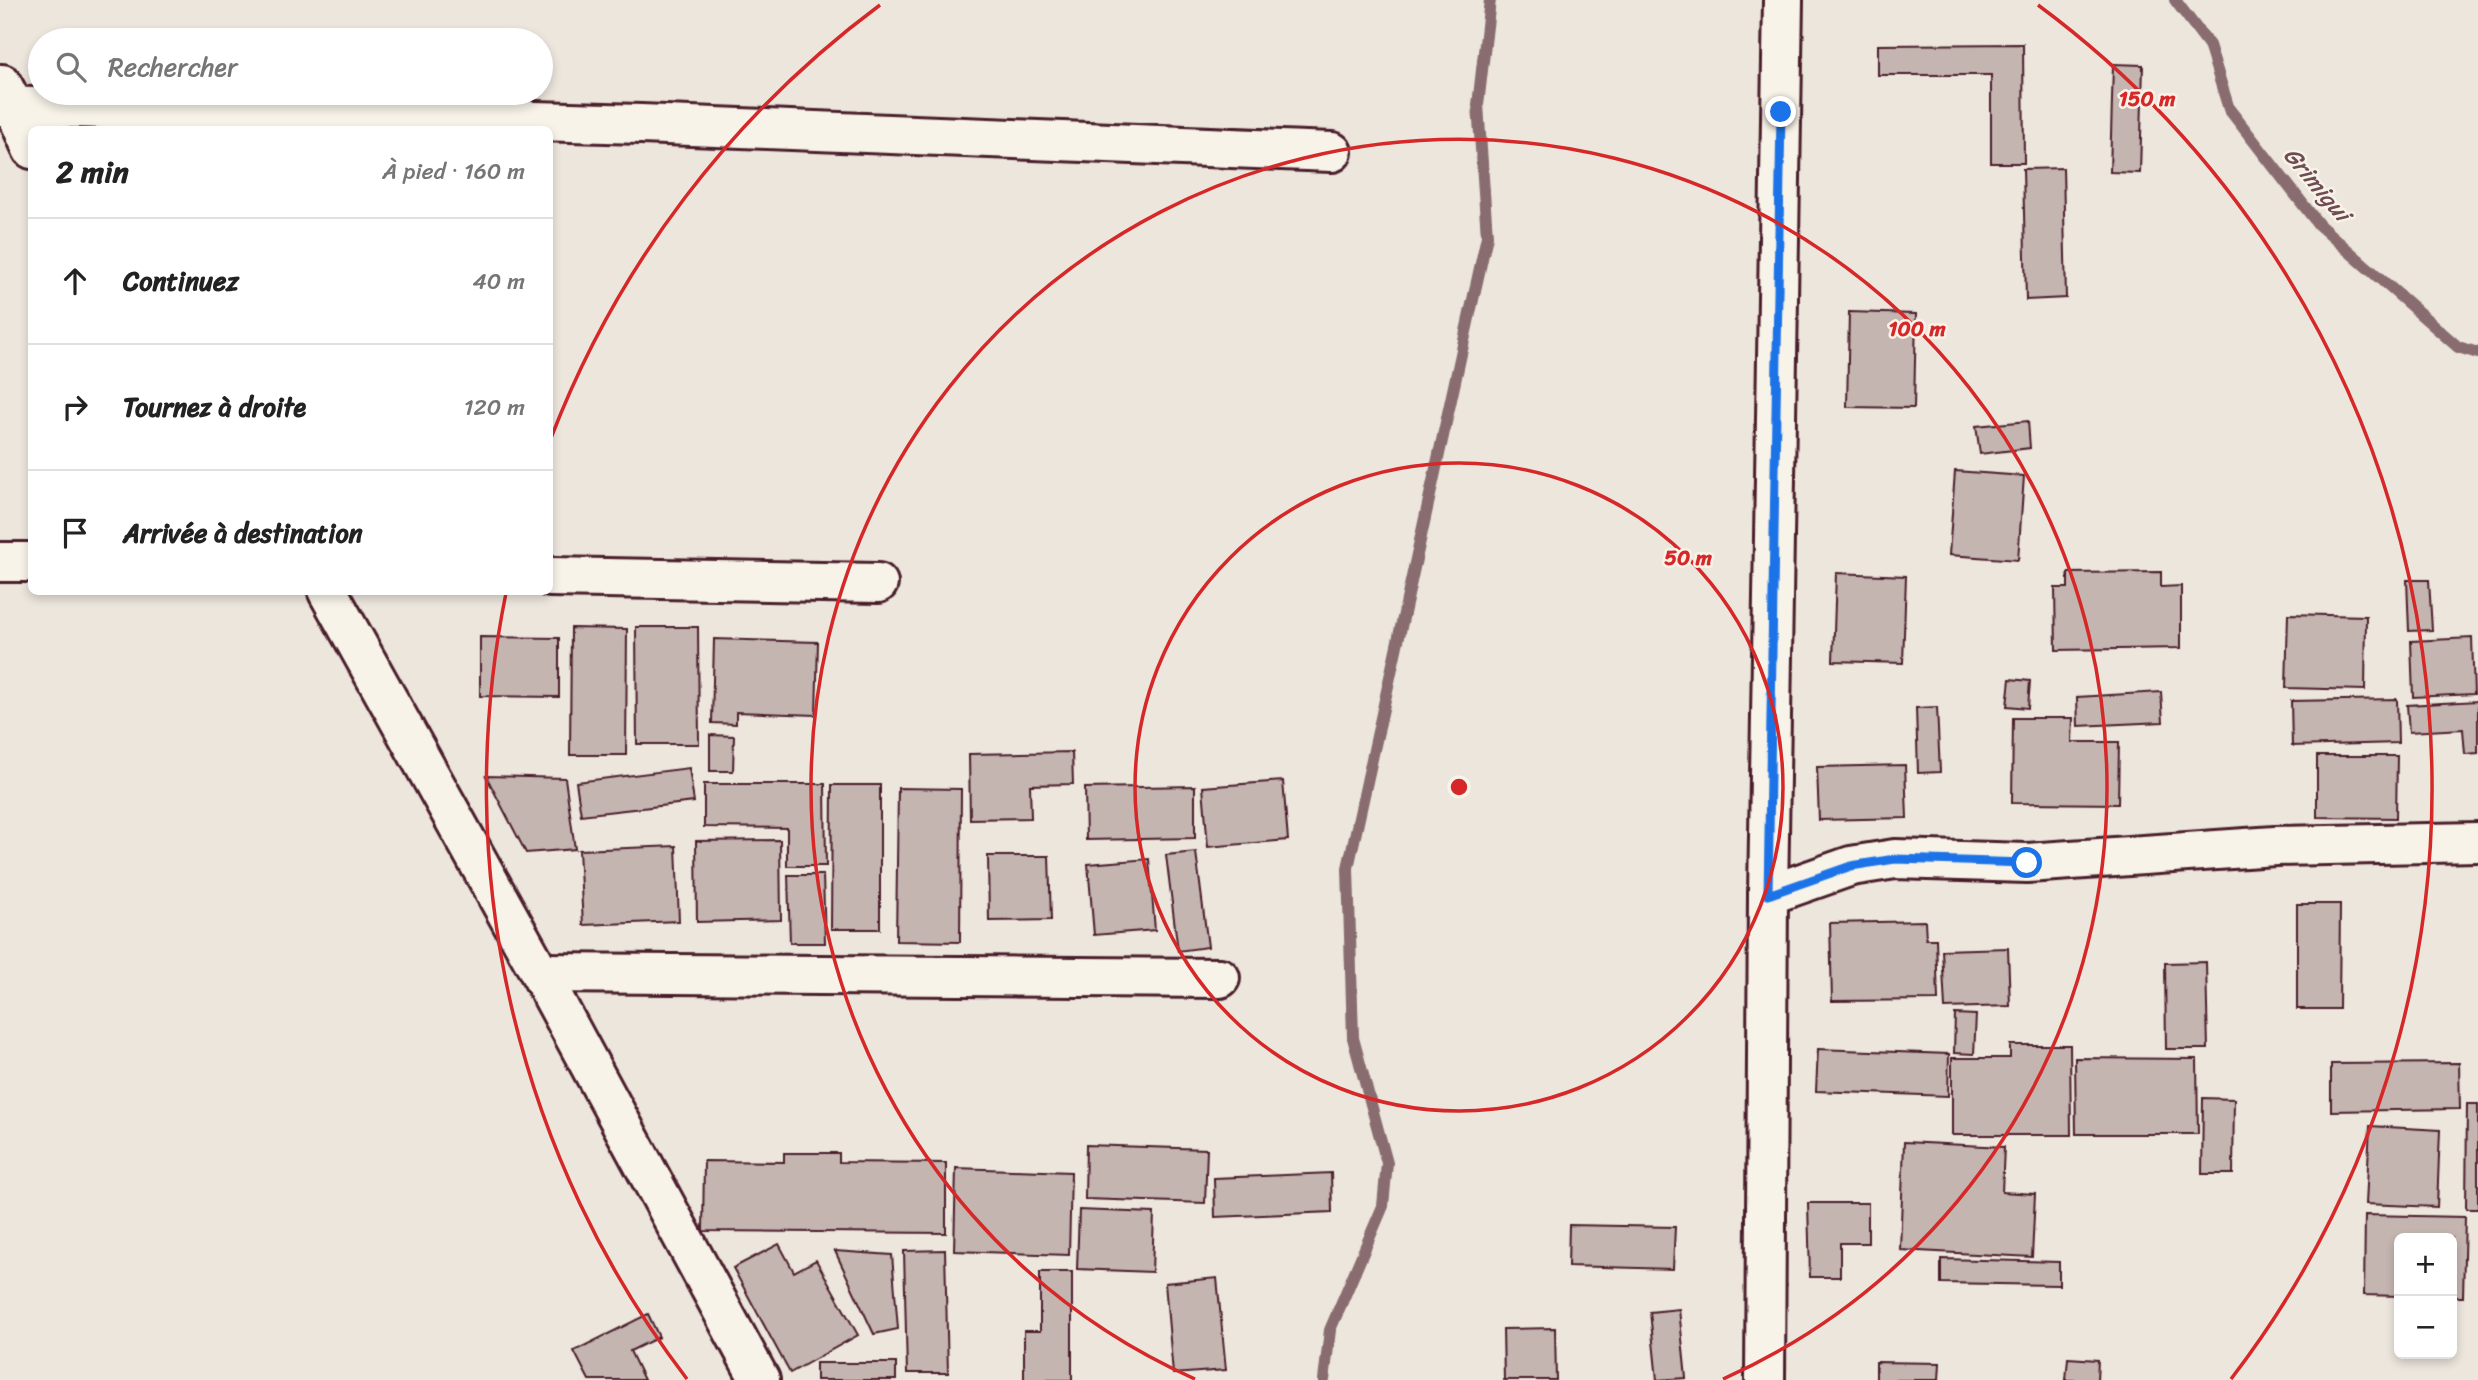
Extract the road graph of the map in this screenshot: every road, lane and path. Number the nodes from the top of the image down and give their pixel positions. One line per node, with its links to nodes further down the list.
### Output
1 (1783, 0): 13 (street)
2 (4, 97): 3 (street); 5 (street)
3 (28, 98)
4 (196, 105): 6 (street)
5 (28, 142)
6 (1332, 152)
7 (0, 562): 8 (street)
8 (28, 562)
9 (553, 577): 10 (street)
10 (878, 583)
11 (330, 595): 14 (street)
12 (2478, 842): 13 (street)
13 (1768, 895): 17 (street)
14 (540, 974): 15 (street); 16 (street)
15 (1220, 978)
16 (760, 1380)
17 (1765, 1380)

